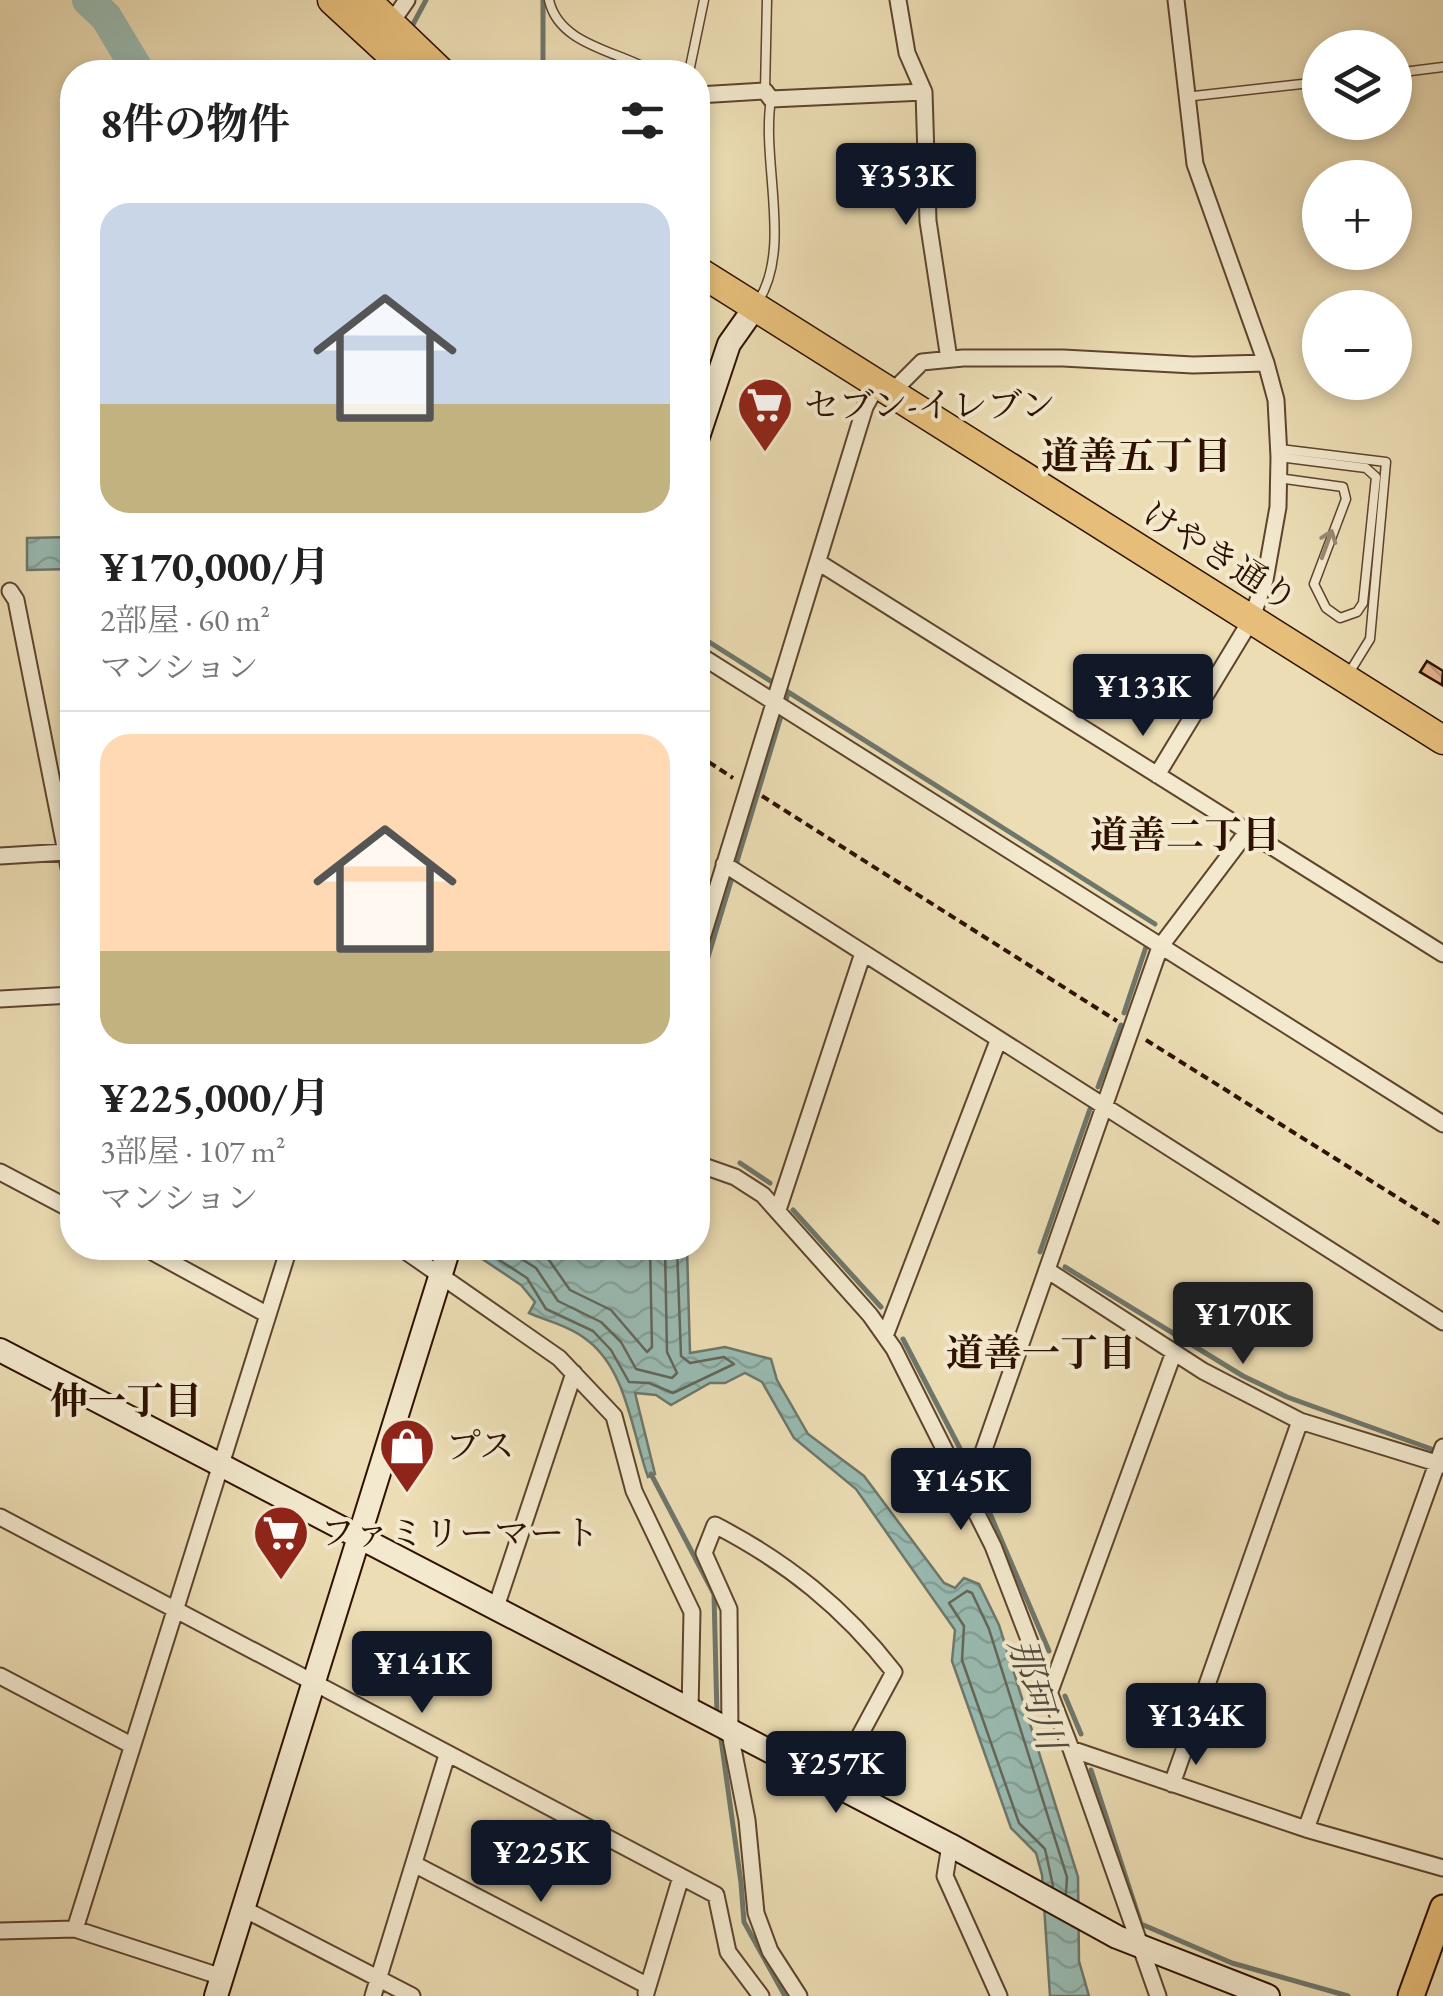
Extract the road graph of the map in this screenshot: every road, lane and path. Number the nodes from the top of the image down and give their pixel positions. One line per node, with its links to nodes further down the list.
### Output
1 (332, 0): 9 (highway)
2 (366, 0): 8 (highway)
3 (549, 0): 11 (lane)
4 (704, 0): 12 (lane)
5 (766, 0): 18 (lane)
6 (898, 0): 16 (street)
7 (1176, 0): 19 (street)
8 (399, 12): 10 (highway)
9 (397, 60)
10 (433, 60)
11 (629, 60)
12 (692, 60)
13 (1443, 67): 14 (lane)
14 (1412, 71)
15 (1302, 84): 19 (lane)
16 (924, 92): 18 (street); 23 (street)
17 (710, 95): 18 (street)
18 (768, 95): 22 (lane)
19 (1184, 98): 24 (street)
20 (710, 280): 22 (highway)
21 (710, 286): 22 (highway)
22 (753, 310): 25 (highway, けやき通り); 26 (street)
23 (949, 359): 24 (street); 25 (street)
24 (1266, 362): 27 (street)
25 (882, 391): 29 (street); 34 (highway, けやき通り)
26 (710, 400)
27 (1280, 453): 28 (street); 30 (lane); 32 (lane)
28 (1278, 478): 33 (lane, one-way to 28); 34 (street)
29 (818, 562): 38 (street); 41 (street)
30 (1375, 580): 32 (lane); 35 (lane)
31 (5, 591): 43 (street)
32 (1363, 603): 33 (lane)
33 (1357, 612): 35 (lane)
34 (1252, 620): 37 (highway, けやき通り); 41 (street)
35 (1370, 638): 37 (lane)
36 (710, 662): 38 (street)
37 (1344, 679): 39 (highway, けやき通り)
38 (774, 702): 42 (street); 49 (street)
39 (1443, 740)
40 (710, 763): 42 (path)
41 (1157, 775): 44 (street)
42 (748, 787): 47 (street); 54 (path)
43 (60, 822)
44 (1247, 832): 49 (street); 51 (street)
45 (60, 852): 46 (street)
46 (0, 856)
47 (724, 864): 48 (street); 50 (street)
48 (710, 911)
49 (1160, 948): 54 (street); 57 (street)
50 (863, 952): 55 (street); 61 (street)
51 (1443, 954)
52 (60, 996): 53 (street)
53 (0, 999)
54 (1132, 1031): 56 (street); 62 (path)
55 (998, 1041): 56 (street); 69 (street)
56 (1106, 1108): 66 (street); 68 (street)
57 (1443, 1124)
58 (710, 1168): 61 (street)
59 (0, 1172): 60 (street)
60 (60, 1204)
61 (778, 1210): 69 (street)
62 (1443, 1226)
63 (166, 1260): 67 (street)
64 (286, 1260): 67 (street)
65 (444, 1262): 72 (street); 78 (street)
66 (1050, 1272): 71 (street); 76 (street)
67 (268, 1315): 75 (street)
68 (1443, 1322)
69 (884, 1336): 76 (street)
70 (0, 1350): 75 (street)
71 (1174, 1352): 73 (street); 83 (street)
72 (574, 1373): 79 (street); 84 (street)
73 (1300, 1421): 74 (street); 89 (street)
74 (1441, 1459): 91 (street)
75 (222, 1465): 78 (street); 80 (street)
76 (968, 1495): 83 (street)
77 (0, 1517): 80 (street)
78 (360, 1536): 79 (street); 82 (street)
79 (496, 1607): 84 (street)
80 (176, 1612): 82 (street); 86 (street)
81 (0, 1676): 86 (street)
82 (313, 1686): 88 (street); 97 (street)
83 (1048, 1694): 87 (street)
84 (698, 1715): 85 (street)
85 (730, 1732): 90 (street); 90 (street); 107 (street)
86 (132, 1744): 98 (street)
87 (1071, 1749): 89 (street); 100 (street)
88 (448, 1755): 93 (street); 95 (street)
89 (1172, 1784): 91 (street)
90 (833, 1785): 92 (street)
91 (1306, 1830): 94 (street)
92 (959, 1850): 100 (street); 108 (street)
93 (414, 1864): 101 (street); 103 (street)
94 (1443, 1868)
95 (681, 1877): 103 (street); 106 (street)
96 (1443, 1908): 111 (main road)
97 (244, 1909): 101 (street); 102 (street)
98 (75, 1929): 99 (street); 102 (street)
99 (0, 1931)
100 (1141, 1948): 109 (street); 110 (street)
101 (378, 1978): 104 (street); 105 (street)
102 (219, 1986)
103 (646, 1991)
104 (373, 1996)
105 (412, 1996)
106 (760, 1996)
107 (799, 1996)
108 (999, 1996)
109 (1158, 1996)
110 (1268, 1996)
111 (1411, 1996)

